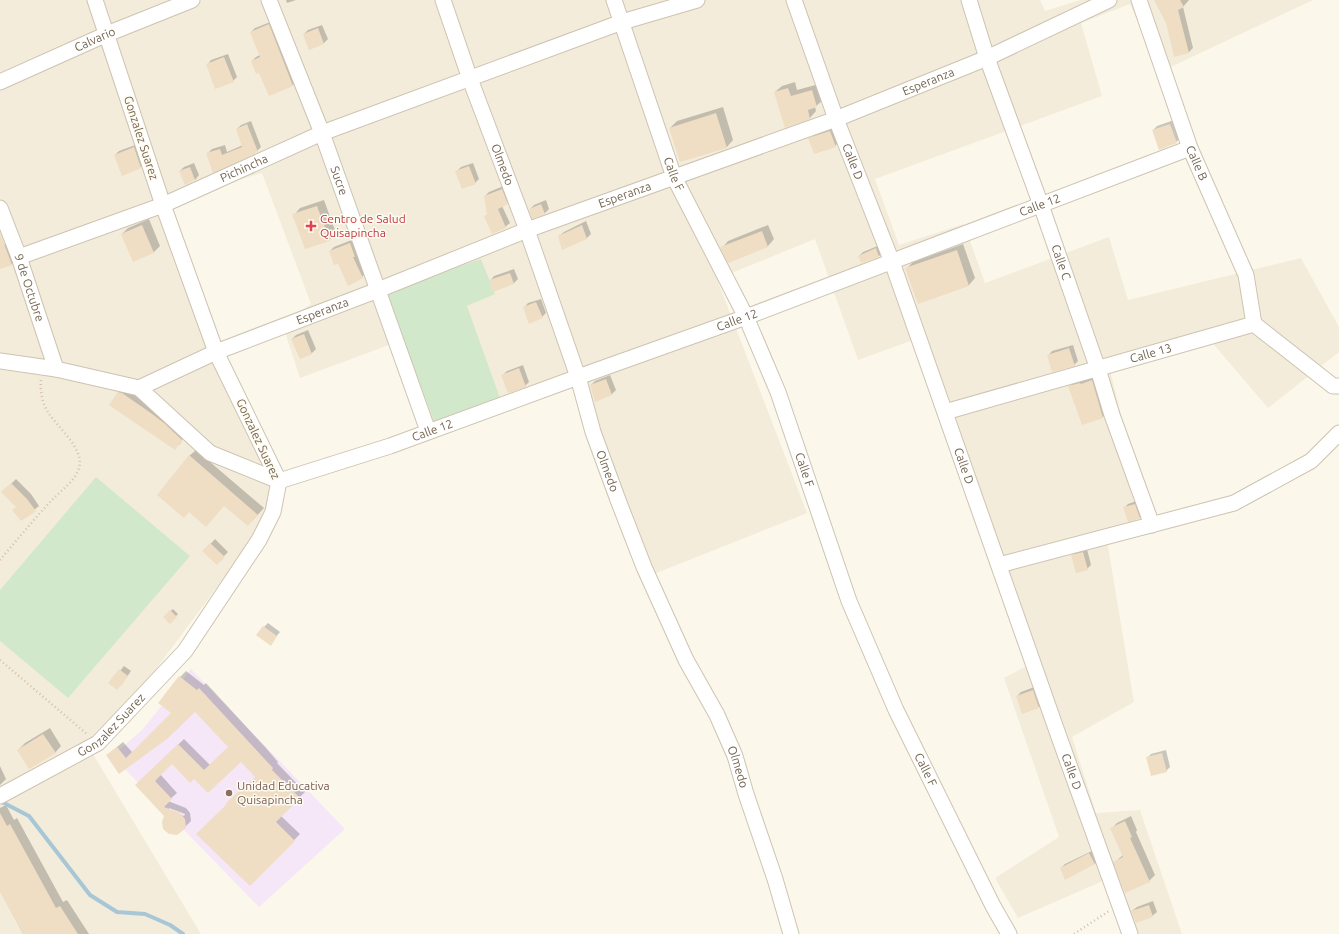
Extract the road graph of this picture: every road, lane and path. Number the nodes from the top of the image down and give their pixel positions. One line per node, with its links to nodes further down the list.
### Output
1 (95, 0): 12 (street, Gonzalez Suarez)
2 (192, 0): 12 (street, Calvario)
3 (269, 0): 17 (street, Sucre)
4 (443, 0): 14 (street, Olmedo)
5 (614, 0): 11 (street, Calle F)
6 (697, 0): 11 (street, Pichincha)
7 (794, 0): 16 (street, Calle D)
8 (969, 0): 13 (street, Calle C)
9 (1109, 0): 13 (street, Esperanza)
10 (1139, 0): 18 (street, Calle B)
11 (622, 22): 14 (street, Pichincha); 19 (street, Calle F)
12 (107, 34): 15 (street, Calvario); 20 (street, Gonzalez Suarez)
13 (987, 58): 16 (street, Esperanza); 21 (street, Calle C)
14 (470, 79): 17 (street, Pichincha); 23 (street, Olmedo)
15 (0, 82)
16 (836, 119): 19 (street, Esperanza); 25 (street, Calle D)
17 (322, 133): 20 (street, Pichincha); 26 (street, Sucre)
18 (1190, 148): 21 (street, Calle 12); 28 (street, Calle B)
19 (674, 177): 23 (street, Esperanza); 27 (street, Calle F)
20 (163, 205): 24 (street, Pichincha); 29 (street, Gonzalez Suarez)
21 (1041, 205): 25 (street, Calle 12); 32 (street, Calle C)
22 (0, 208): 24 (street, 9 de Octubre)
23 (527, 230): 26 (street, Esperanza); 33 (street, Olmedo)
24 (19, 257): 31 (street, 9 de Octubre)
25 (892, 262): 27 (street, Calle 12); 36 (street, Calle D)
26 (378, 290): 29 (street, Esperanza); 37 (street, Sucre)
27 (746, 317): 33 (street, Calle 12); 48 (street, Calle F)
28 (1254, 324): 32 (street, Calle 13); 34 (street)
29 (216, 352): 35 (street, Esperanza); 39 (street, Gonzalez Suarez)
30 (0, 361): 31 (street)
31 (49, 368): 35 (street); 41 (path)
32 (1098, 369): 36 (street, Calle 13); 40 (street, Calle C)
33 (578, 377): 37 (street, Calle 12); 47 (street, Olmedo)
34 (1339, 386)
35 (139, 388): 39 (street)
36 (945, 412): 42 (street, Calle D)
37 (428, 431): 39 (street, Calle 12)
38 (1339, 433): 40 (street)
39 (279, 481): 44 (street, Gonzalez Suarez)
40 (1152, 525): 42 (street)
41 (0, 560)
42 (999, 565): 46 (street, Calle D)
43 (0, 660): 44 (path)
44 (98, 743): 45 (street, Gonzalez Suarez)
45 (0, 796)
46 (1119, 904): 49 (path); 50 (street, Calle D)
47 (792, 934)
48 (1009, 934)
49 (1074, 934)
50 (1130, 934)

